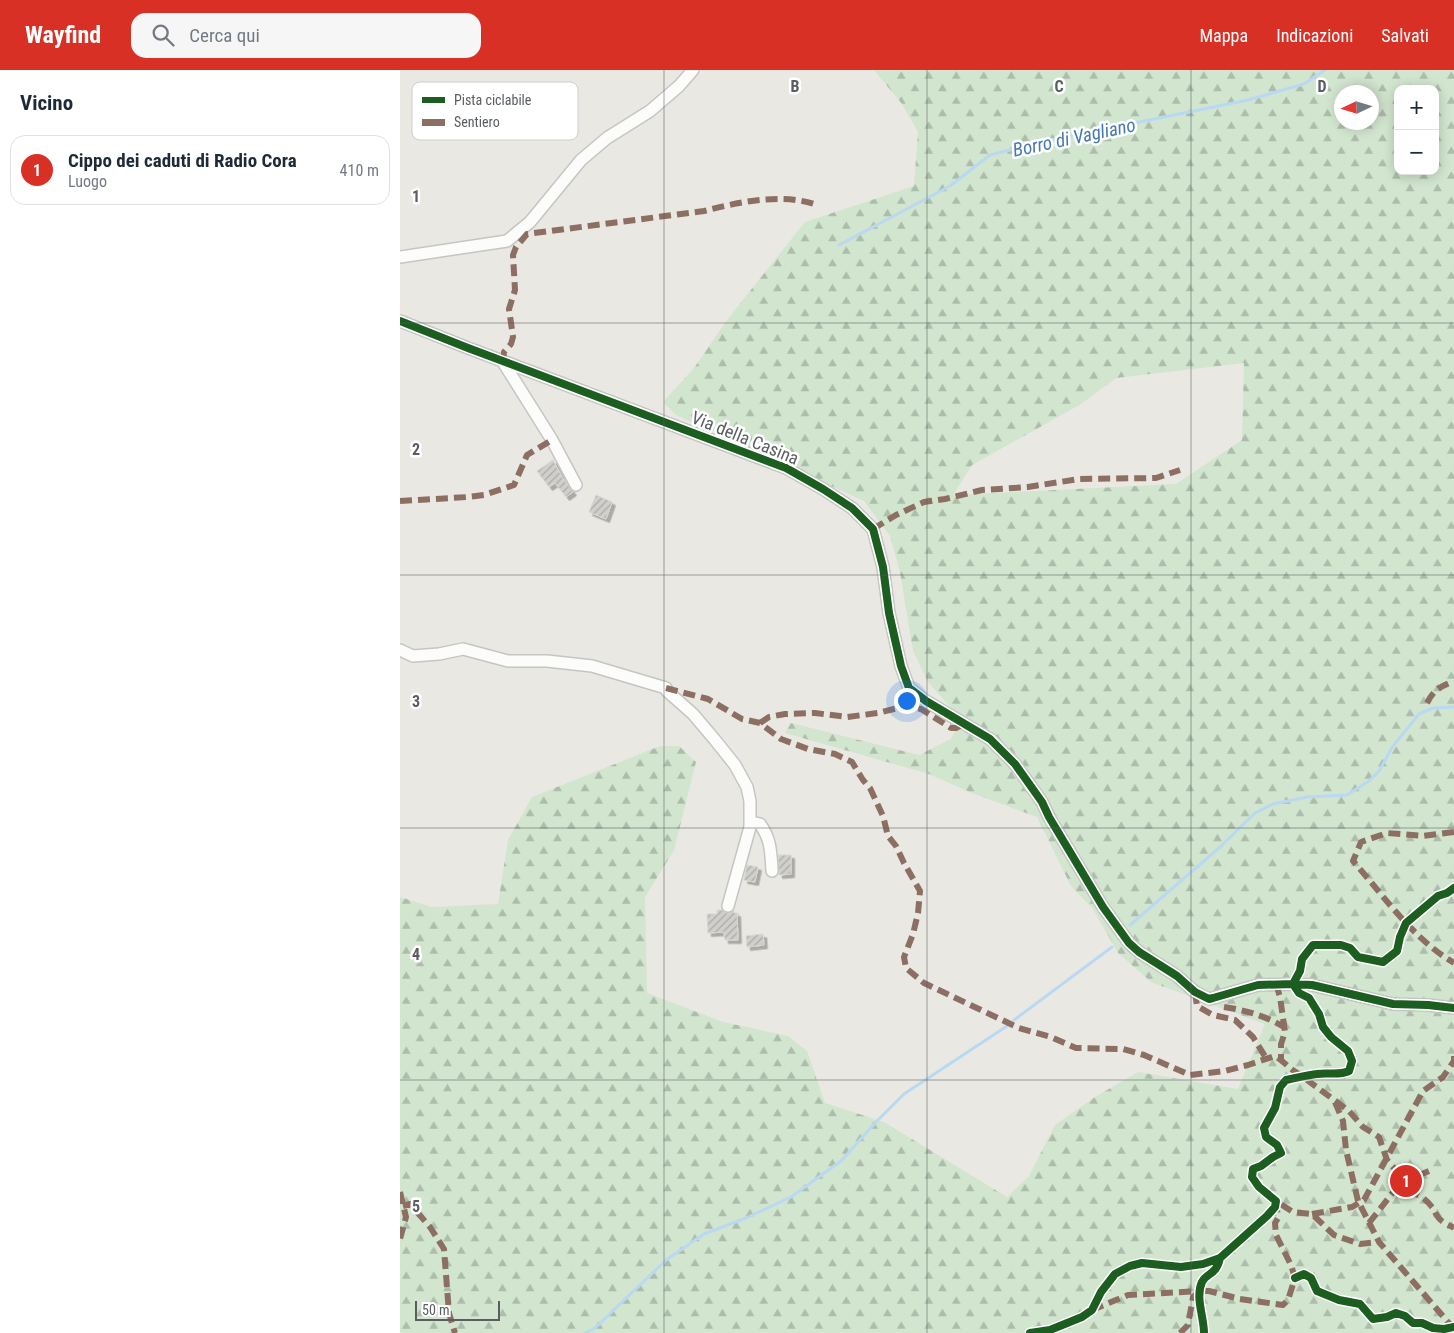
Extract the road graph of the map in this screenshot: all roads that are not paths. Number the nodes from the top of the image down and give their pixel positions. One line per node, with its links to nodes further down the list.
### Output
1 (693, 70): 2 (street)
2 (400, 257)
3 (400, 321): 4 (street, Via della Casina)
4 (503, 362): 5 (street); 10 (street, Via della Casina)
5 (576, 485)
6 (400, 650): 7 (street)
7 (751, 822): 8 (street); 9 (street)
8 (772, 871)
9 (728, 906)
10 (1454, 1008)

